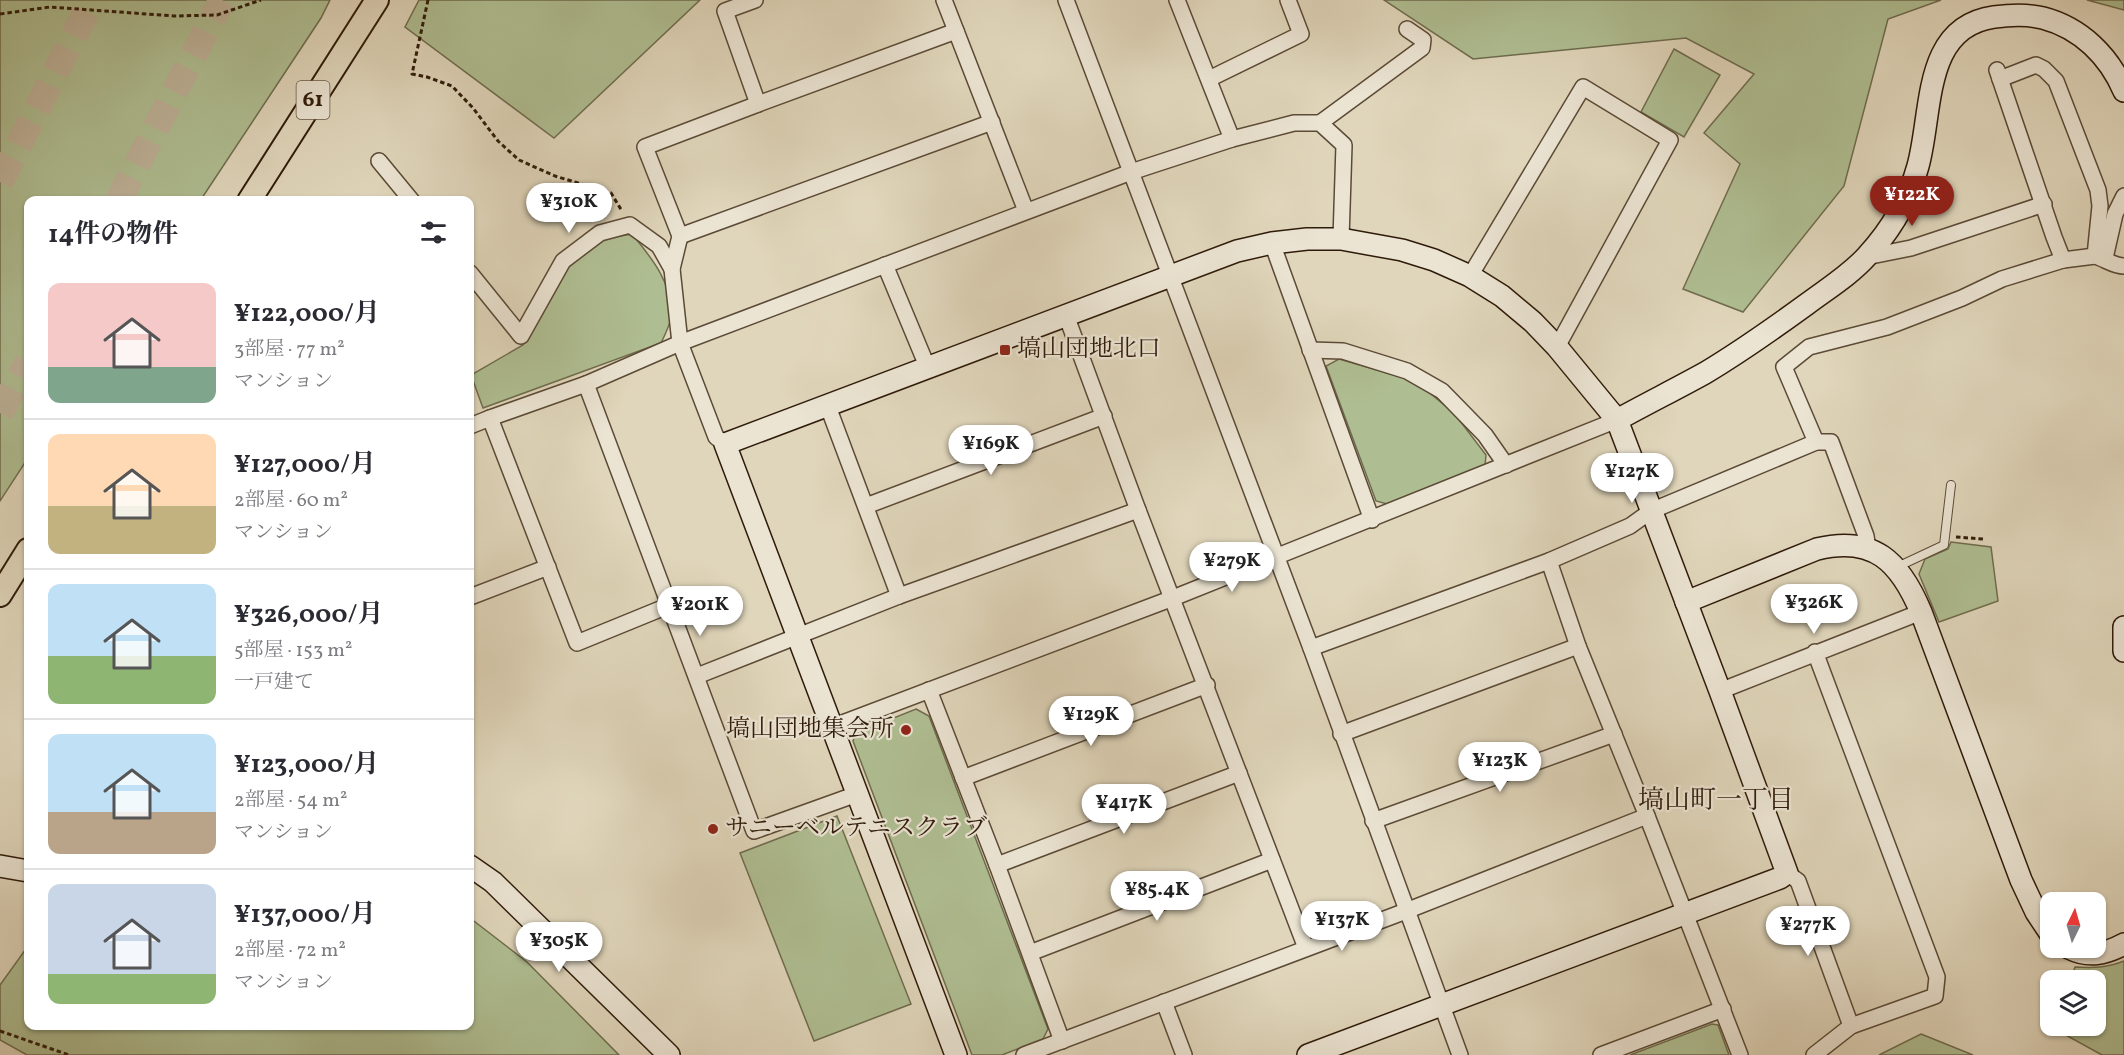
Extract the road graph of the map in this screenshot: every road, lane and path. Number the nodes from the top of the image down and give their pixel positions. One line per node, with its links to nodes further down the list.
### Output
1 (261, 0): 9 (path)
2 (377, 0): 20 (main road, 61)
3 (428, 0): 25 (path)
4 (755, 0): 14 (street)
5 (944, 0): 11 (street)
6 (1066, 0): 19 (street)
7 (1177, 0): 12 (street)
8 (1288, 0): 12 (street)
9 (0, 14)
10 (1407, 29): 16 (street)
11 (956, 31): 14 (street); 15 (street)
12 (1209, 79): 17 (street)
13 (2124, 91): 29 (street)
14 (758, 104): 26 (street)
15 (992, 122): 24 (street); 26 (street)
16 (1320, 123): 17 (street); 27 (street)
17 (1232, 139): 19 (street)
18 (379, 161): 21 (street)
19 (1131, 172): 24 (street); 35 (street)
20 (252, 196)
21 (407, 196)
22 (2124, 196): 30 (street)
23 (2044, 204): 29 (street); 30 (street); 31 (street)
24 (1026, 211): 32 (street)
25 (630, 225): 34 (street); 37 (street)
26 (680, 236): 34 (street)
27 (1341, 239): 28 (street); 36 (street)
28 (1272, 243): 35 (street); 41 (street)
29 (1866, 257): 47 (street)
30 (2100, 257): 31 (street); 33 (street)
31 (2063, 260): 49 (street)
32 (885, 265): 39 (street); 42 (street)
33 (2124, 266)
34 (672, 269): 39 (street)
35 (1169, 276): 38 (street); 61 (street)
36 (1470, 276): 40 (street); 40 (street)
37 (474, 278)
38 (1066, 315): 42 (street); 45 (street)
39 (680, 343): 43 (street); 50 (street)
40 (1557, 347): 47 (street)
41 (1310, 350): 51 (street); 56 (street)
42 (927, 366): 44 (street)
43 (586, 384): 46 (street); 70 (street)
44 (827, 404): 50 (street); 53 (street)
45 (1104, 416): 53 (street); 54 (street)
46 (490, 418): 48 (street); 63 (street)
47 (1617, 420): 51 (street); 55 (street)
48 (474, 424)
49 (1816, 442): 55 (street); 59 (street)
50 (725, 444): 73 (street)
51 (1506, 465): 56 (street)
52 (1951, 486): 57 (lane)
53 (866, 506): 67 (street)
54 (1138, 510): 67 (street); 68 (street)
55 (1651, 511): 62 (street); 69 (street)
56 (1372, 520): 61 (street)
57 (1945, 536): 58 (path); 64 (lane)
58 (1983, 539)
59 (1868, 549): 64 (street); 69 (street)
60 (24, 556): 65 (main road)
61 (1275, 558): 68 (street); 75 (street)
62 (1549, 561): 74 (street); 75 (street)
63 (548, 567): 66 (street); 70 (street)
64 (1895, 567): 71 (street)
65 (0, 595)
66 (474, 595)
67 (899, 596): 73 (street)
68 (1173, 598): 79 (street); 80 (street)
69 (1686, 602): 81 (street)
70 (670, 605): 78 (street)
71 (1921, 612): 77 (street); 98 (street)
72 (2124, 627): 76 (street)
73 (798, 636): 78 (street); 82 (street)
74 (1578, 646): 83 (street); 84 (street)
75 (1311, 648): 83 (street)
76 (2124, 651)
77 (1815, 652): 81 (street); 106 (street)
78 (697, 676): 87 (street)
79 (1207, 686): 85 (street); 86 (street)
80 (929, 690): 82 (street); 86 (street)
81 (1720, 691): 95 (street)
82 (832, 727): 87 (street)
83 (1341, 734): 89 (street)
84 (1614, 734): 88 (street); 89 (street)
85 (1239, 773): 90 (street); 91 (street)
86 (963, 778): 91 (street)
87 (857, 794): 111 (street)
88 (1647, 816): 96 (street); 97 (street)
89 (1374, 821): 96 (street)
90 (1272, 860): 100 (street); 102 (street)
91 (997, 865): 102 (street)
92 (0, 866): 94 (street)
93 (474, 869): 110 (street)
94 (24, 870)
95 (1787, 873): 97 (street); 106 (street)
96 (1406, 911): 100 (street); 104 (street)
97 (1686, 914): 104 (street); 105 (street)
98 (2040, 918)
99 (2124, 944): 101 (street)
100 (1306, 948): 103 (street)
101 (2106, 952)
102 (1030, 953): 108 (street)
103 (1164, 1002): 108 (street); 113 (street)
104 (1441, 1004): 114 (street); 115 (street)
105 (1723, 1010): 116 (street); 117 (street)
106 (1851, 1026): 118 (street)
107 (0, 1031): 109 (path)
108 (1062, 1041): 112 (street)
109 (69, 1055)
110 (669, 1055)
111 (956, 1055)
112 (1024, 1055)
113 (1184, 1055)
114 (1308, 1055)
115 (1460, 1055)
116 (1601, 1055)
117 (1740, 1055)
118 (1814, 1055)

